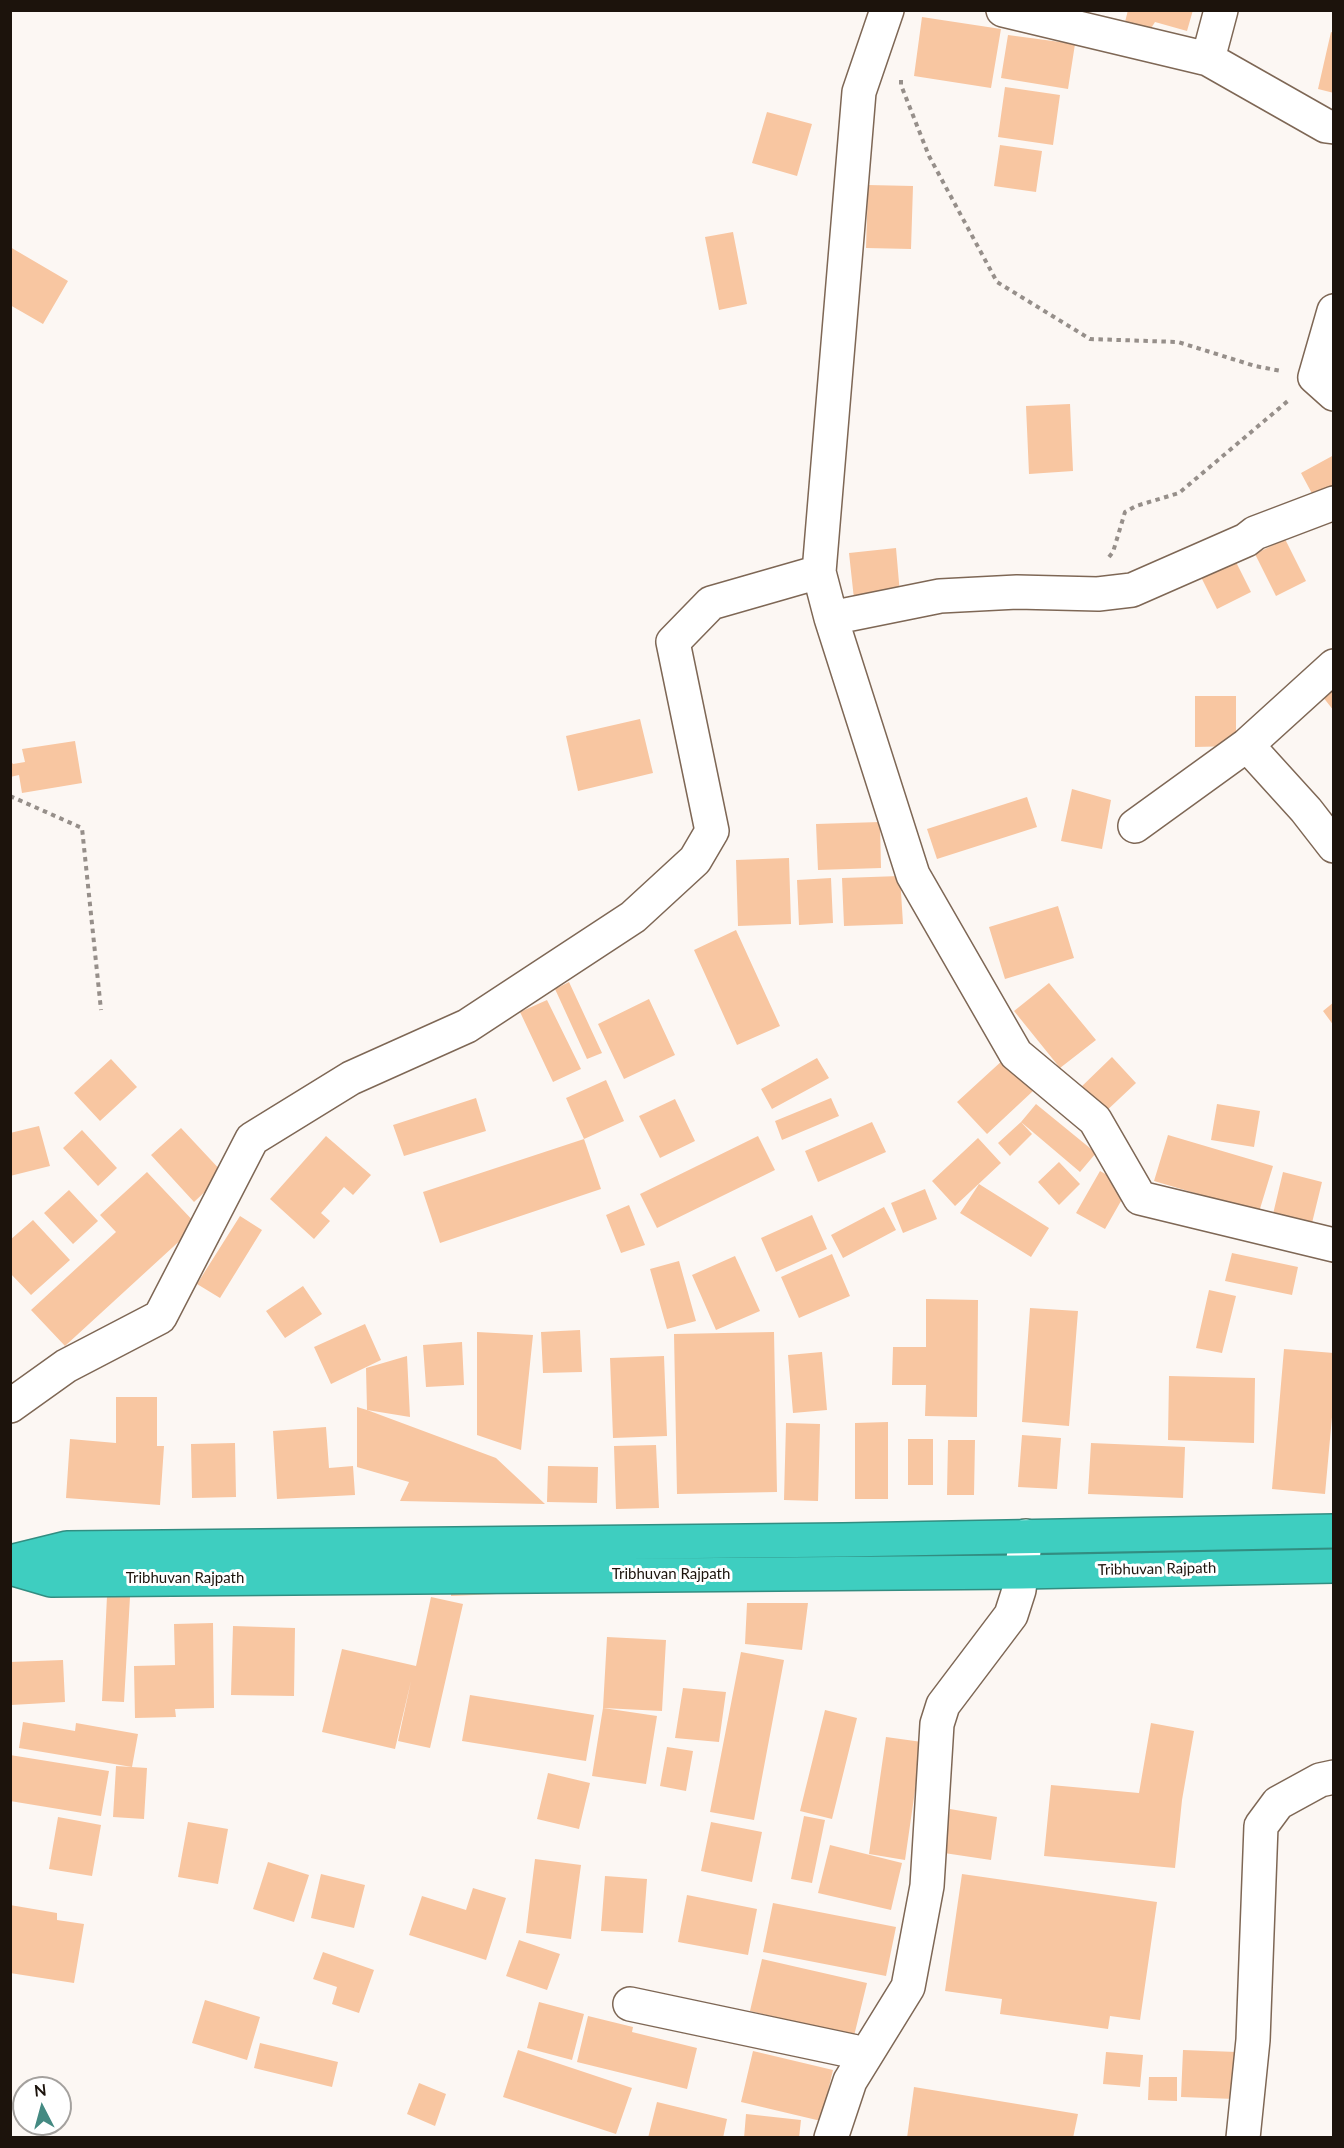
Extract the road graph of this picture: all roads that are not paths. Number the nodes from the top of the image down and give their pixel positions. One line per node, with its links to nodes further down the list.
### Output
1 (887, 10): 9 (street)
2 (1003, 10): 4 (street)
3 (1221, 10): 4 (street)
4 (1208, 59): 5 (street)
5 (1334, 127)
6 (1334, 311): 7 (street)
7 (1324, 386)
8 (1334, 503): 10 (street)
9 (819, 572): 10 (street); 16 (street)
10 (831, 618): 15 (street)
11 (1334, 666): 12 (street)
12 (1247, 745): 13 (street); 14 (street)
13 (1135, 826)
14 (1334, 846)
15 (1334, 1245)
16 (10, 1406)
17 (1334, 1531): 18 (highway, Tribhuvan Rajpath)
18 (1026, 1536): 19 (highway, Tribhuvan Rajpath); 22 (street)
19 (10, 1562)
20 (1334, 1566): 22 (highway, Tribhuvan Rajpath)
21 (10, 1568): 22 (highway, Tribhuvan Rajpath)
22 (1021, 1572): 25 (street)
23 (1334, 1777): 27 (street)
24 (630, 2004): 25 (street)
25 (866, 2054): 26 (street)
26 (831, 2138)
27 (1243, 2138)

